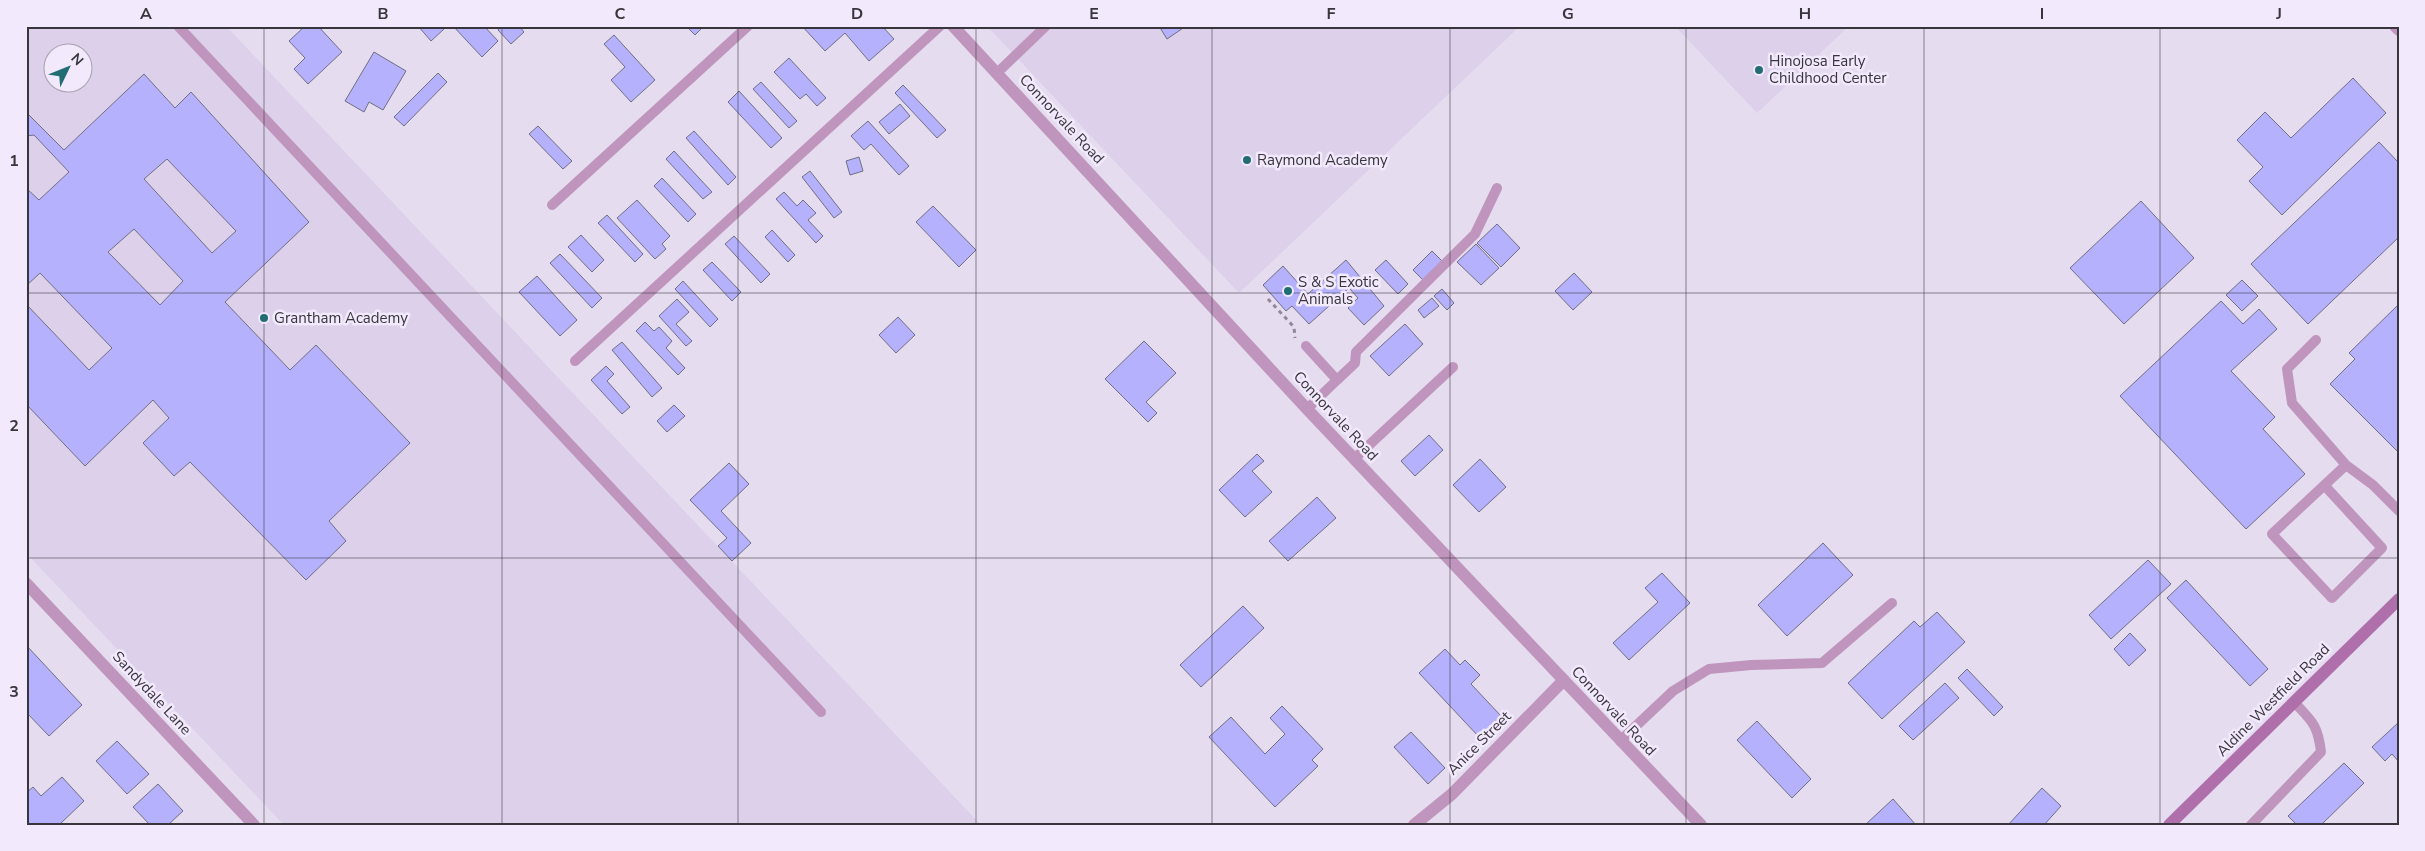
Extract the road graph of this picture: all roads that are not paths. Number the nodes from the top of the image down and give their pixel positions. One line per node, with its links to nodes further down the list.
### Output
1 (178, 26): 26 (lane)
2 (748, 26): 10 (lane)
3 (940, 26): 13 (lane)
4 (952, 26): 8 (street, Connorvale Road)
5 (1046, 26): 8 (lane)
6 (2396, 26): 7 (street)
7 (2399, 30)
8 (997, 73): 16 (street, Connorvale Road)
9 (1497, 188): 15 (lane)
10 (552, 205)
11 (2316, 340): 18 (lane)
12 (1306, 346): 15 (lane)
13 (574, 361)
14 (1453, 367): 17 (lane)
15 (1337, 380): 16 (lane)
16 (1307, 409): 17 (street, Connorvale Road)
17 (1354, 459): 24 (street, Connorvale Road)
18 (2346, 465): 19 (lane); 20 (lane)
19 (2325, 486): 19 (lane)
20 (2397, 507)
21 (26, 583): 29 (street, Sandydale Lane)
22 (2399, 599): 25 (main road, Aldine Westfield Road)
23 (1892, 603): 27 (lane)
24 (1564, 680): 27 (street, Connorvale Road); 30 (street, Anice Street)
25 (2294, 702): 28 (main road, Aldine Westfield Road); 32 (lane)
26 (821, 712)
27 (1620, 741): 31 (street, Connorvale Road)
28 (2175, 823)
29 (254, 825)
30 (1414, 825)
31 (1701, 825)
32 (2251, 825)

